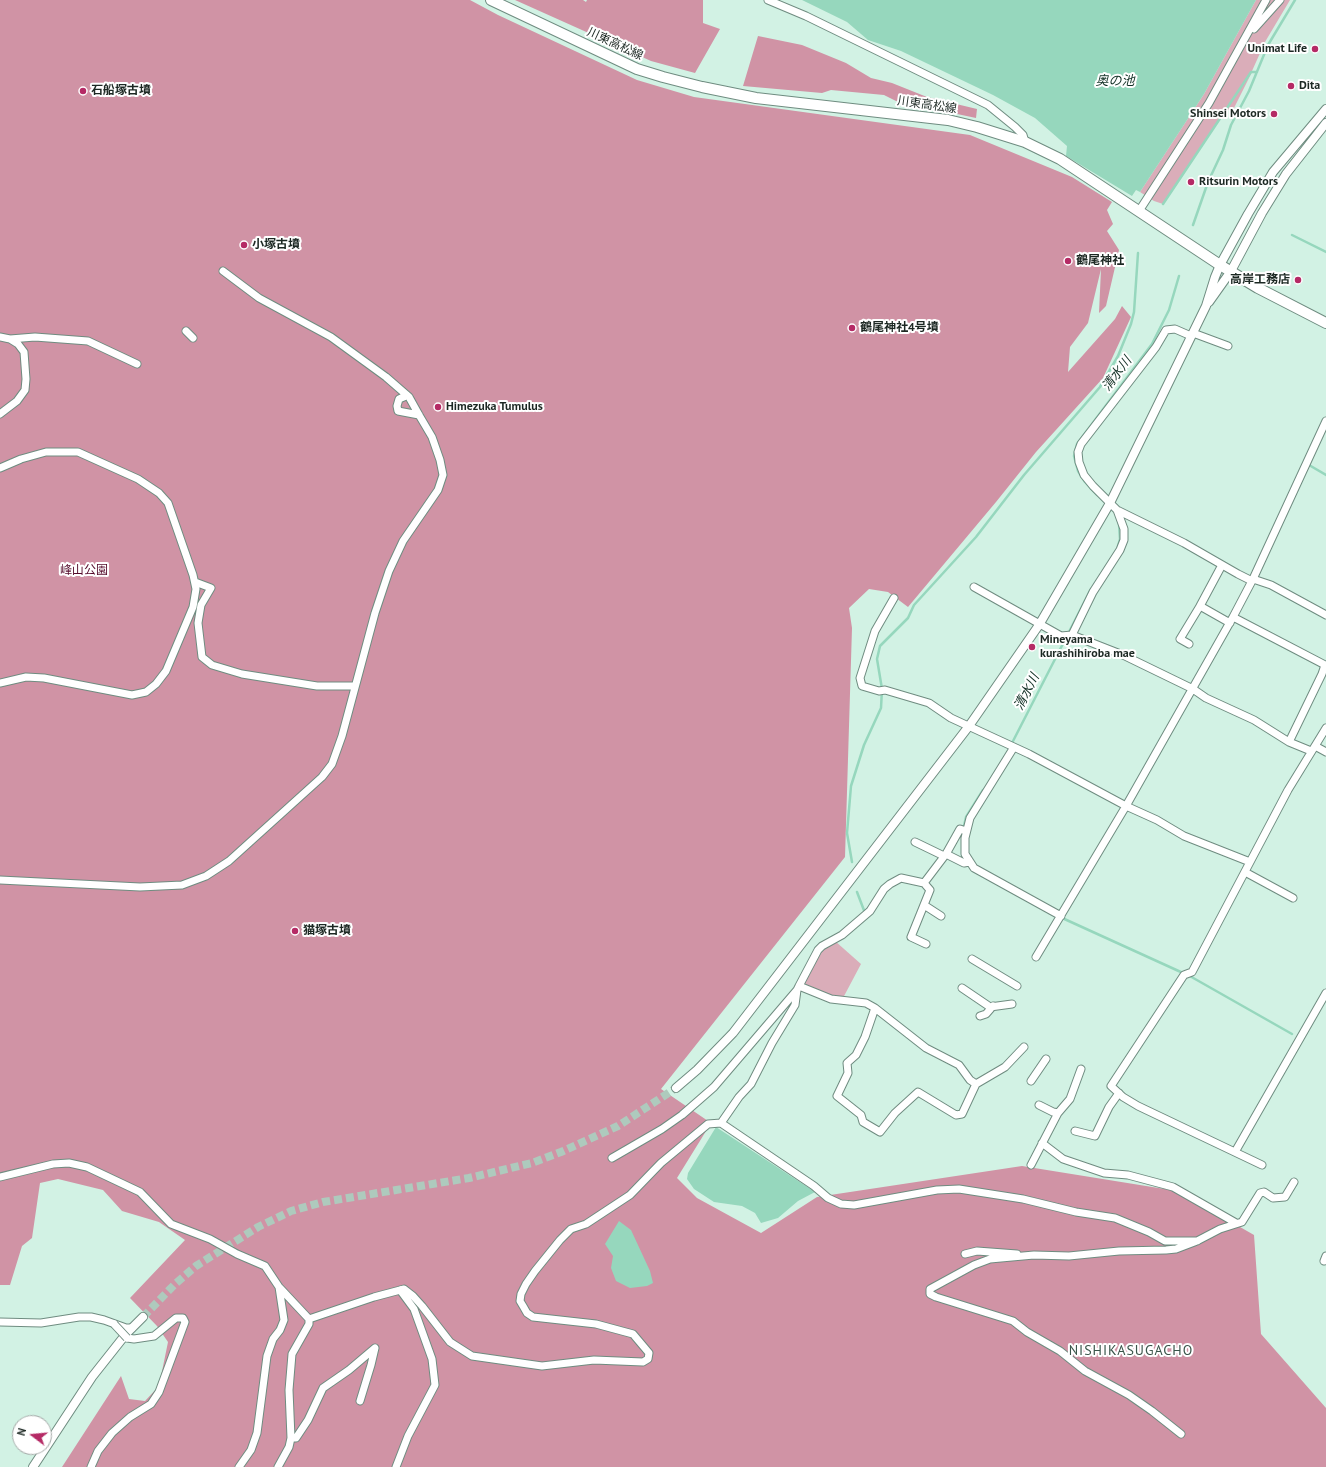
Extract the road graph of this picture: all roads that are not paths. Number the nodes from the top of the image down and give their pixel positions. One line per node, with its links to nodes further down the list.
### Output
1 (491, 0): 8 (main road, 川東高松線)
2 (768, 0): 8 (street)
3 (1266, 0): 5 (street)
4 (1280, 0): 5 (street)
5 (1245, 38): 9 (street)
6 (1326, 108): 10 (street)
7 (1326, 123): 12 (street)
8 (1025, 142): 9 (main road, 川東高松線)
9 (1139, 211): 10 (main road, 川東高松線)
10 (1220, 265): 12 (main road, 川東高松線); 13 (street)
11 (223, 271): 22 (street)
12 (1230, 271): 13 (street); 14 (main road, 川東高松線)
13 (1206, 306): 16 (street)
14 (1326, 323)
15 (186, 331): 18 (street)
16 (1192, 334): 20 (street); 27 (street); 27 (street)
17 (0, 337): 19 (street)
18 (193, 338)
19 (10, 339): 21 (street); 23 (street)
20 (1228, 346)
21 (137, 364)
22 (409, 397): 24 (street); 24 (street)
23 (0, 414)
24 (419, 415): 41 (street)
25 (1326, 421): 30 (street)
26 (0, 468): 31 (street)
27 (1110, 502): 28 (street); 37 (street)
28 (1118, 510): 29 (street); 38 (street)
29 (1222, 565): 30 (street); 34 (street)
30 (1252, 580): 35 (street); 36 (street)
31 (195, 582): 40 (street); 41 (street)
32 (974, 587): 37 (street)
33 (894, 598): 43 (street)
34 (1200, 606): 36 (street); 39 (street)
35 (1326, 615)
36 (1232, 620): 42 (street); 45 (street)
37 (1039, 625): 38 (street); 43 (street)
38 (1071, 634): 42 (street)
39 (1189, 644)
40 (0, 683)
41 (355, 686): 56 (street)
42 (1193, 689): 45 (street); 49 (street)
43 (969, 726): 46 (street); 78 (street)
44 (1326, 728): 47 (street)
45 (1289, 742): 47 (street)
46 (1014, 748): 49 (street); 50 (street)
47 (1313, 748): 48 (street); 54 (street)
48 (1326, 752)
49 (1126, 806): 54 (street); 61 (street)
50 (963, 830): 52 (street); 53 (street)
51 (915, 842): 52 (street)
52 (945, 855): 53 (street); 57 (street)
53 (967, 862): 61 (street)
54 (1250, 862): 55 (street)
55 (1245, 872): 58 (street); 79 (street)
56 (0, 880)
57 (924, 883): 59 (street); 66 (street)
58 (1293, 898)
59 (924, 905): 60 (street); 62 (street)
60 (941, 916)
61 (1061, 916): 63 (street)
62 (926, 944)
63 (1036, 957)
64 (972, 959): 65 (street)
65 (1017, 986)
66 (798, 988): 71 (street); 82 (street); 86 (street)
67 (962, 988): 70 (street)
68 (1326, 993): 85 (street)
69 (1012, 1004): 70 (street)
70 (993, 1006): 72 (street)
71 (875, 1008): 77 (street); 77 (street)
72 (980, 1016)
73 (1024, 1046): 77 (street)
74 (1046, 1059): 76 (street)
75 (1081, 1069): 81 (street)
76 (1031, 1081)
77 (976, 1084)
78 (676, 1088)
79 (1119, 1094): 83 (street); 85 (street)
80 (1039, 1105): 81 (street)
81 (1058, 1113): 84 (street)
82 (721, 1122): 92 (street); 96 (street)
83 (1075, 1131)
84 (1042, 1143): 87 (street); 91 (street)
85 (1235, 1152): 88 (street)
86 (612, 1158)
87 (1031, 1165)
88 (1262, 1165)
89 (0, 1177): 95 (street)
90 (1294, 1182): 91 (street)
91 (1236, 1223): 92 (street)
92 (1198, 1241): 94 (street)
93 (965, 1254): 94 (street)
94 (1033, 1255): 103 (street)
95 (279, 1287): 98 (street); 107 (street)
96 (400, 1290): 98 (street); 109 (street)
97 (143, 1317): 101 (street)
98 (309, 1319): 104 (street)
99 (0, 1322): 100 (street)
100 (114, 1324): 101 (street); 106 (street, bridge)
101 (132, 1328): 105 (street)
102 (360, 1400): 104 (street)
103 (1181, 1434)
104 (291, 1438): 108 (street)
105 (33, 1467)
106 (91, 1467)
107 (239, 1467)
108 (278, 1467)
109 (396, 1467)

